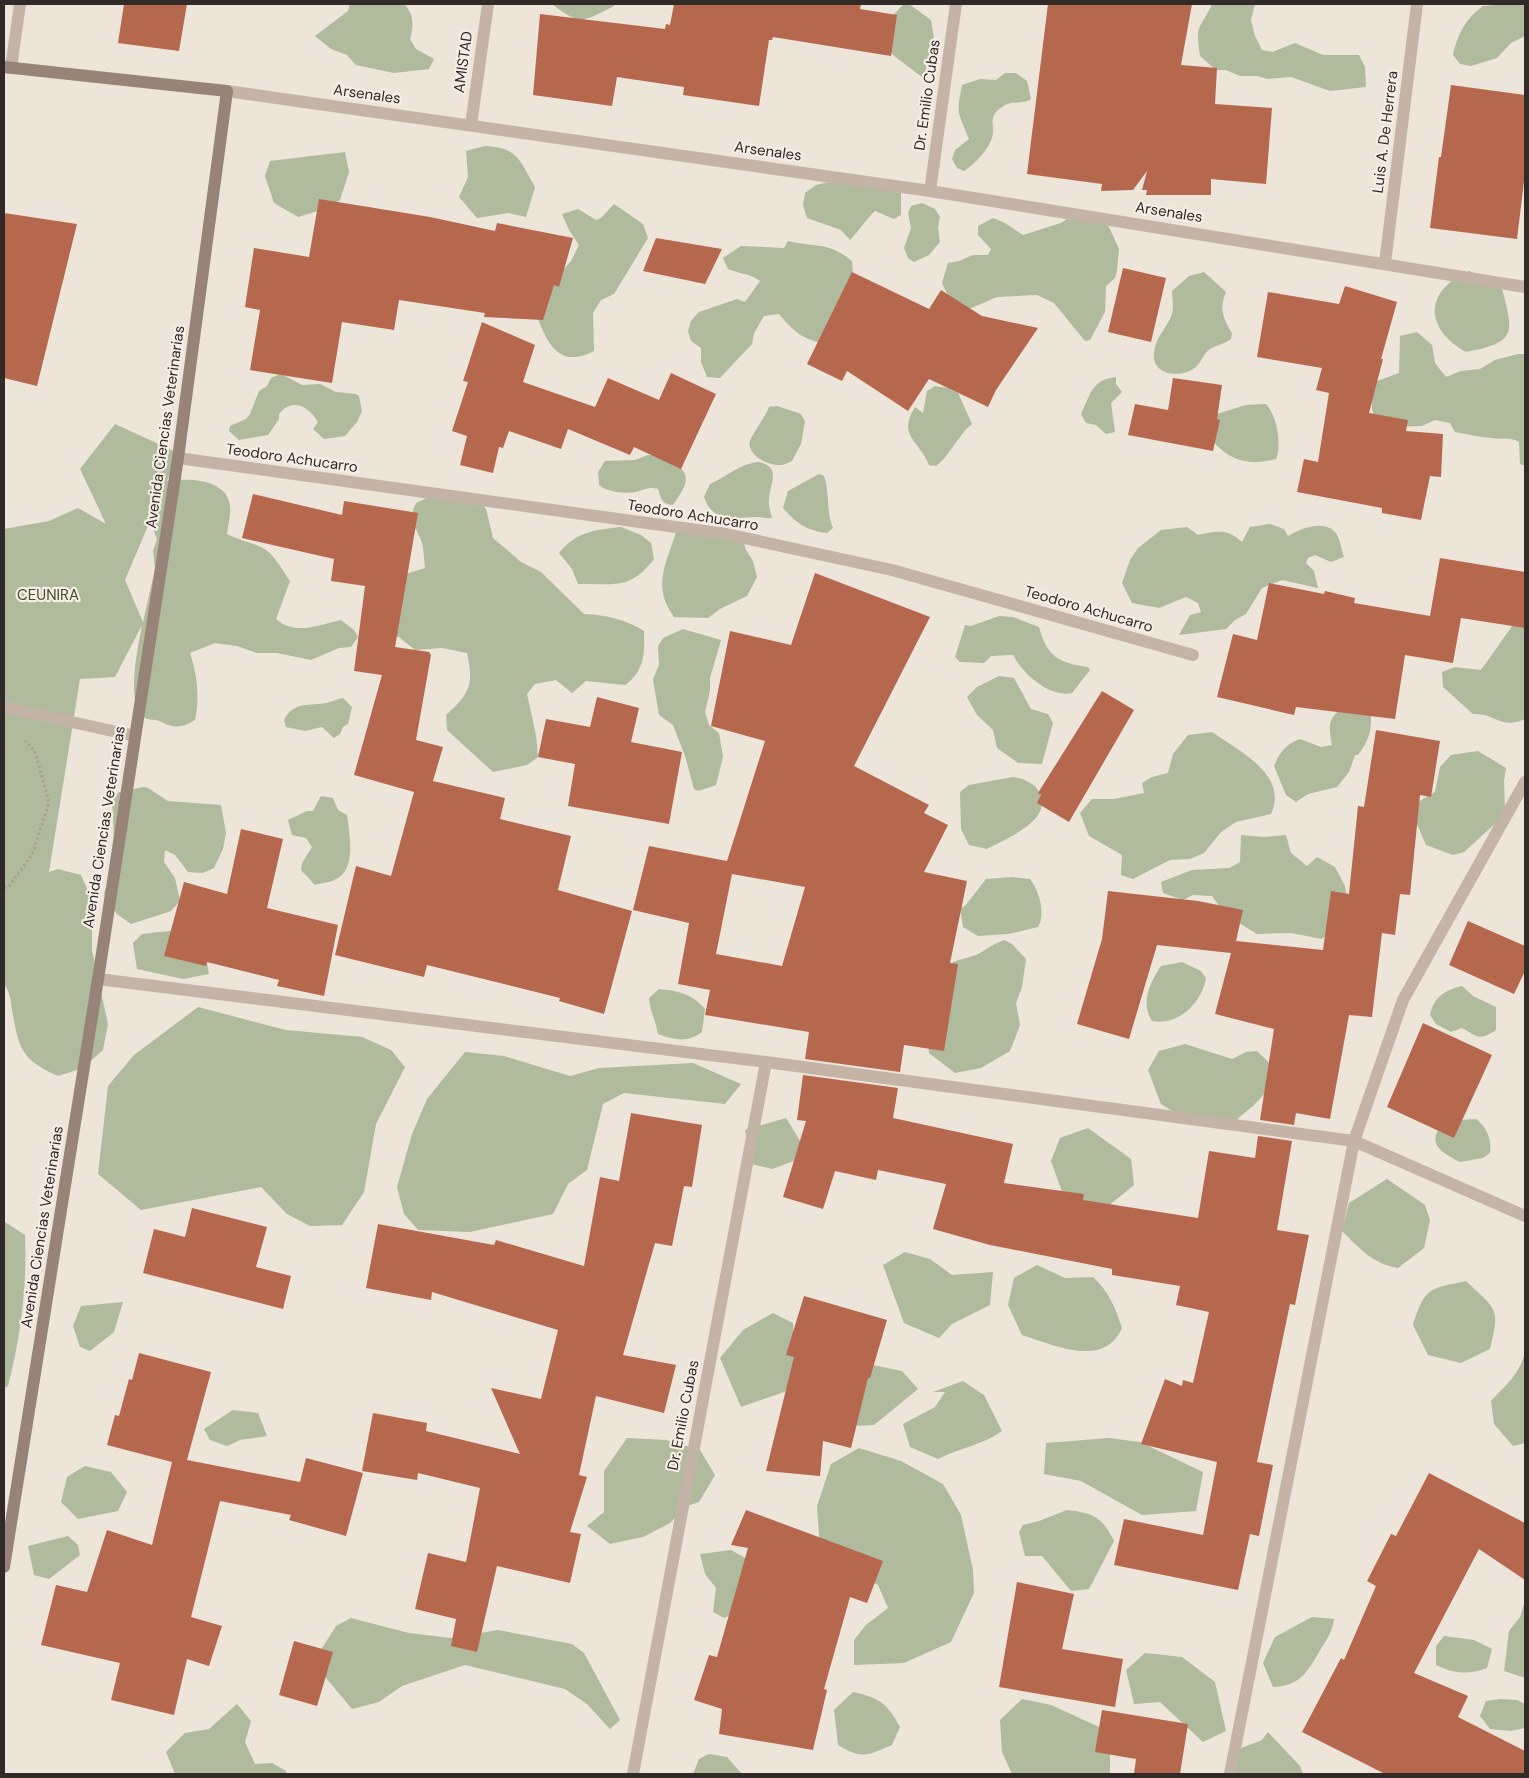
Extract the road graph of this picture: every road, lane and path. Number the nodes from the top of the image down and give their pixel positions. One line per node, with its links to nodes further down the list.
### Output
1 (20, 4): 5 (street)
2 (488, 4): 7 (street, AMISTAD)
3 (956, 4): 8 (street, Dr. Emilio Cubas)
4 (1417, 4): 9 (street, Luis A. De Herrera)
5 (7, 68): 6 (main road, Arsenales)
6 (227, 91): 7 (street, Arsenales); 11 (main road, Avenida Ciencias Veterinarias)
7 (471, 125): 8 (street, Arsenales)
8 (930, 191): 9 (street, Arsenales)
9 (1385, 263): 10 (street, Arsenales)
10 (1525, 287)
11 (178, 458): 12 (street, Teodoro Achucarro); 14 (main road, Avenida Ciencias Veterinarias)
12 (1193, 655)
13 (4, 707): 14 (street)
14 (135, 736): 18 (main road, Avenida Ciencias Veterinarias)
15 (23, 739): 17 (path)
16 (1525, 782): 20 (street)
17 (4, 888)
18 (98, 979): 19 (street); 22 (main road, Avenida Ciencias Veterinarias)
19 (766, 1062): 20 (street); 23 (street, Dr. Emilio Cubas)
20 (1354, 1141): 21 (street); 24 (street)
21 (1525, 1216)
22 (4, 1567)
23 (633, 1774)
24 (1230, 1774)

